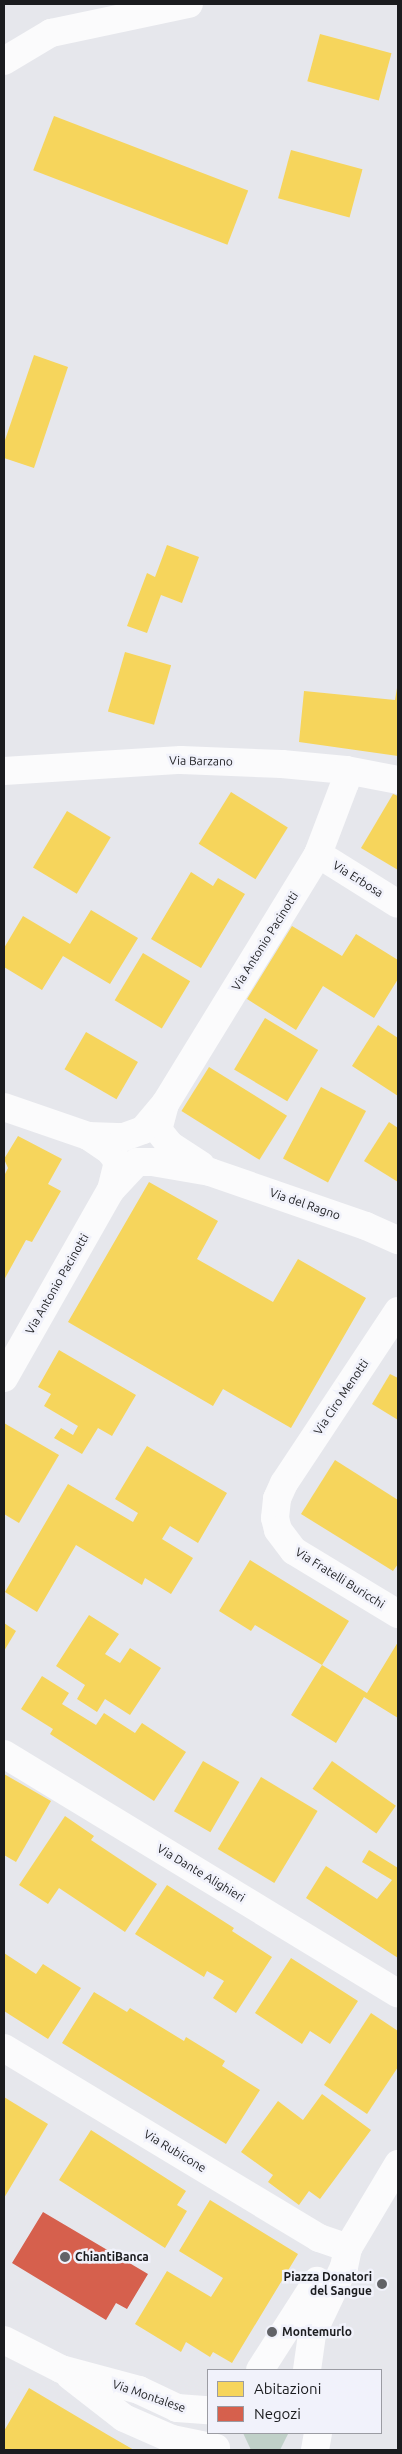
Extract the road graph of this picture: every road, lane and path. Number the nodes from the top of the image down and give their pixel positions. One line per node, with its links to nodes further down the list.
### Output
1 (188, 4): 2 (street)
2 (4, 61)
3 (346, 770): 4 (street, Via Barzano); 5 (street, Via Barzano); 6 (street, Via Antonio Pacinotti)
4 (4, 771)
5 (398, 780)
6 (318, 854): 7 (street, Via Erbosa); 8 (street, Via Antonio Pacinotti)
7 (398, 904)
8 (165, 1104): 10 (street); 11 (street)
9 (4, 1107): 10 (street)
10 (88, 1136): 12 (street)
11 (210, 1172): 12 (street); 13 (street, Via del Ragno)
12 (111, 1190): 15 (street, Via Antonio Pacinotti)
13 (398, 1240)
14 (398, 1311): 16 (street, Via Ciro Menotti)
15 (4, 1378)
16 (284, 1482): 17 (street, Via Fratelli Buricchi)
17 (398, 1614)
18 (4, 1754): 19 (street, Via Dante Alighieri)
19 (398, 1994)
20 (4, 2048): 22 (street, Via Rubicone)
21 (398, 2164): 22 (street)
22 (348, 2248): 25 (street); 26 (street)
23 (4, 2340): 24 (street, Via Montalese)
24 (61, 2369): 27 (street, Via Montalese); 29 (street, Via Montalese)
25 (261, 2369)
26 (307, 2369)
27 (207, 2410)
28 (318, 2434): 30 (street)
29 (216, 2444)
30 (315, 2450)

